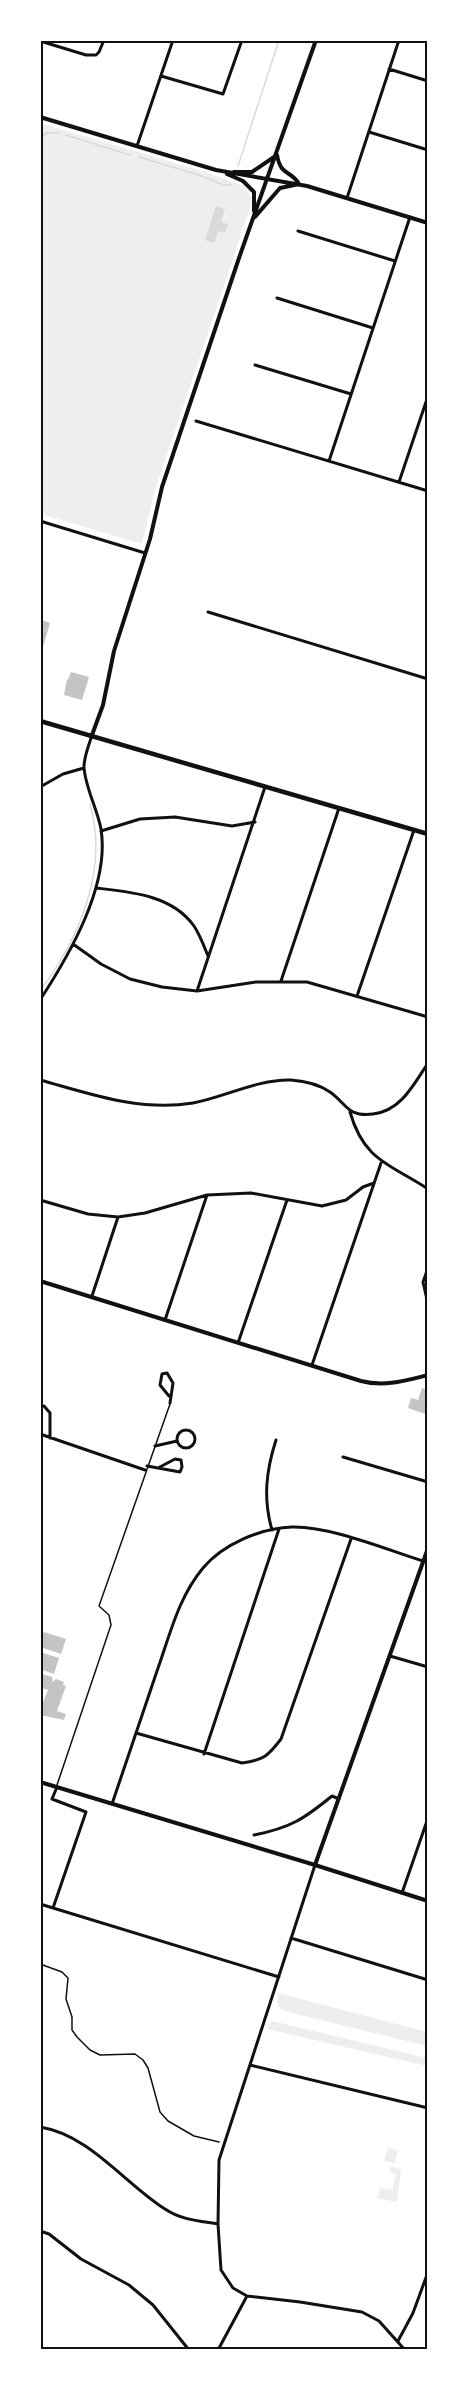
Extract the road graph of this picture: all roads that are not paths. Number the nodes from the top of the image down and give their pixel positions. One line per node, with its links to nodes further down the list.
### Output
1 (104, 40): 6 (street)
2 (172, 40): 8 (street)
3 (242, 40): 8 (street)
4 (318, 40): 14 (main road)
5 (399, 40): 7 (street)
6 (40, 41)
7 (389, 69): 9 (street); 11 (street)
8 (161, 76): 12 (street)
9 (428, 81)
10 (40, 117): 12 (main road)
11 (369, 132): 13 (street); 18 (street)
12 (137, 146): 15 (main road)
13 (428, 150)
14 (277, 155): 15 (main road); 16 (main road); 17 (main road)
15 (224, 172): 16 (main road); 20 (main road)
16 (268, 180): 17 (main road); 20 (main road)
17 (299, 184): 18 (main road); 20 (main road)
18 (347, 198): 19 (main road)
19 (410, 217): 21 (main road); 23 (street)
20 (253, 220): 34 (main road)
21 (428, 223)
22 (298, 231): 23 (street)
23 (395, 261): 25 (street)
24 (277, 298): 25 (street)
25 (373, 328): 27 (street)
26 (255, 365): 27 (street)
27 (351, 394): 30 (street)
28 (428, 396): 31 (street)
29 (196, 421): 30 (street)
30 (329, 461): 31 (street)
31 (399, 482): 32 (street)
32 (428, 491)
33 (40, 521): 34 (street)
34 (146, 554): 38 (main road)
35 (208, 612): 36 (street)
36 (428, 679)
37 (40, 720): 38 (main road)
38 (92, 735): 39 (street); 40 (main road)
39 (84, 768): 41 (street); 45 (street)
40 (265, 786): 42 (main road); 43 (street)
41 (40, 787)
42 (339, 808): 44 (main road); 50 (street)
43 (255, 822): 45 (street); 49 (street)
44 (414, 830): 46 (main road); 52 (street)
45 (101, 831): 47 (street)
46 (428, 834)
47 (96, 888): 48 (street); 49 (street)
48 (73, 944): 51 (street); 53 (street)
49 (208, 956): 51 (street)
50 (281, 981): 51 (street); 52 (street)
51 (197, 991)
52 (357, 996): 54 (street)
53 (40, 999)
54 (428, 1017)
55 (428, 1063): 57 (street)
56 (40, 1080): 57 (street)
57 (350, 1112): 58 (street)
58 (381, 1162): 59 (street); 60 (street)
59 (374, 1183): 63 (street); 71 (street)
60 (428, 1189)
61 (207, 1195): 63 (street); 64 (street); 69 (street)
62 (40, 1200): 64 (street)
63 (286, 1200): 70 (street)
64 (118, 1217): 67 (street)
65 (428, 1268): 68 (street)
66 (40, 1281): 67 (main road)
67 (92, 1296): 69 (main road)
68 (428, 1304)
69 (165, 1320): 70 (main road)
70 (238, 1343): 71 (main road)
71 (312, 1366): 72 (main road)
72 (428, 1375)
73 (169, 1396): 73 (street); 74 (street)
74 (170, 1403): 80 (lane)
75 (40, 1406): 77 (street)
76 (40, 1434): 77 (street)
77 (50, 1438): 82 (street)
78 (276, 1440): 86 (street)
79 (177, 1441): 79 (street); 80 (street)
80 (156, 1446): 82 (lane)
81 (343, 1457): 84 (street)
82 (146, 1468): 83 (street); 95 (lane)
83 (158, 1468): 83 (street)
84 (428, 1482)
85 (279, 1529): 86 (street); 87 (street); 93 (street)
86 (272, 1530): 92 (street)
87 (351, 1538): 89 (street); 93 (street)
88 (428, 1548): 89 (main road)
89 (423, 1561): 90 (main road)
90 (390, 1656): 91 (street); 96 (main road)
91 (428, 1667)
92 (136, 1733): 93 (street); 97 (street)
93 (204, 1754)
94 (40, 1782): 95 (main road)
95 (57, 1787): 97 (main road); 104 (street)
96 (339, 1799): 99 (street); 100 (main road)
97 (112, 1804): 100 (main road)
98 (428, 1818): 101 (street)
99 (254, 1835)
100 (315, 1864): 101 (main road); 105 (street)
101 (402, 1893): 102 (main road)
102 (428, 1901)
103 (40, 1904): 104 (street)
104 (53, 1908): 106 (street)
105 (291, 1938): 106 (street); 107 (street)
106 (279, 1977): 108 (street)
107 (428, 1980)
108 (249, 2065): 109 (street); 111 (street)
109 (428, 2108)
110 (40, 2127): 111 (street)
111 (218, 2224): 114 (street)
112 (40, 2231): 116 (street)
113 (427, 2273): 115 (street)
114 (247, 2296): 115 (street); 117 (street)
115 (398, 2341): 118 (street)
116 (189, 2349)
117 (218, 2349)
118 (405, 2349)

